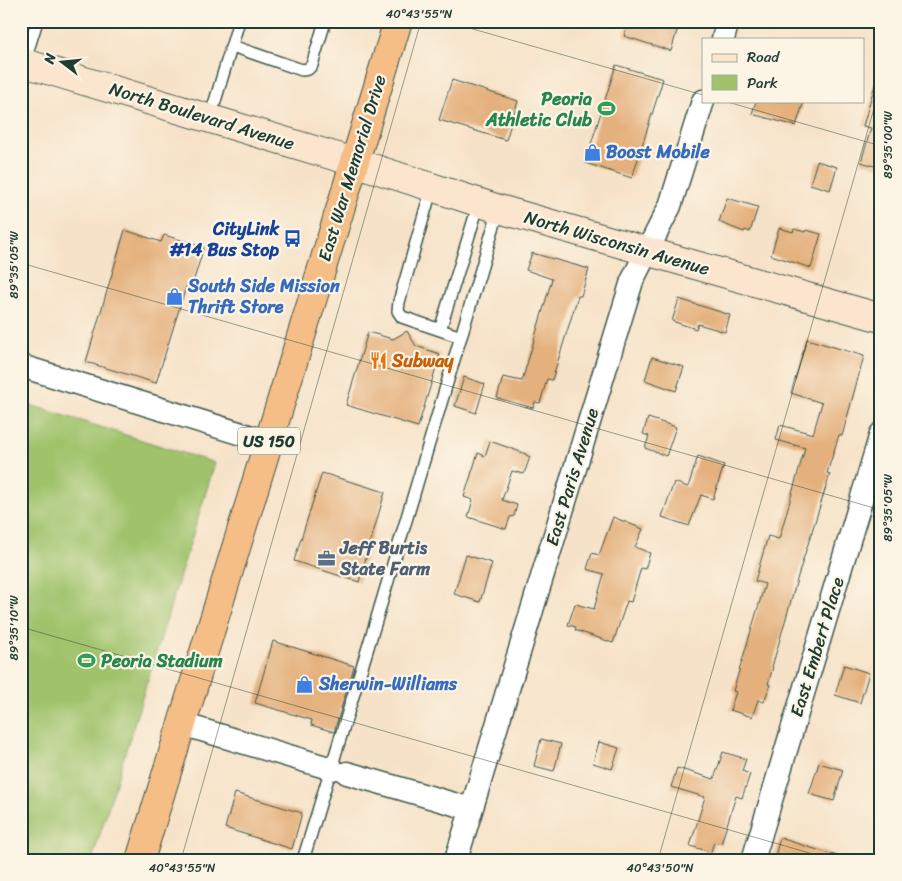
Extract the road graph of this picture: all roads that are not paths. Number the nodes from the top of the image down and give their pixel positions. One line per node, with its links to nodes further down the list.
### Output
1 (37, 21): 8 (lane)
2 (239, 21): 7 (lane)
3 (324, 21): 7 (lane)
4 (398, 21): 11 (highway, East War Memorial Drive / US 150)
5 (728, 21): 6 (street)
6 (723, 38)
7 (232, 46): 10 (lane)
8 (23, 62): 10 (street, North Boulevard Avenue)
9 (703, 102): 14 (street, East Paris Avenue)
10 (210, 118): 11 (street, North Boulevard Avenue)
11 (354, 162): 12 (street, North Wisconsin Avenue); 20 (highway, East War Memorial Drive / US 150)
12 (432, 187): 13 (street, North Wisconsin Avenue); 16 (lane)
13 (489, 205): 14 (street, North Wisconsin Avenue); 16 (lane); 17 (lane)
14 (646, 252): 15 (street, North Wisconsin Avenue); 23 (street, East Paris Avenue)
15 (881, 318)
16 (440, 330): 17 (lane)
17 (461, 337): 22 (lane)
18 (21, 366): 20 (street)
19 (881, 434): 27 (street, East Embert Place)
20 (268, 442): 21 (highway, East War Memorial Drive / US 150)
21 (182, 724): 22 (street); 24 (highway, East War Memorial Drive / US 150)
22 (340, 771): 23 (street); 25 (lane)
23 (471, 809): 26 (street, East Paris Avenue)
24 (140, 860)
25 (303, 860)
26 (456, 860)
27 (753, 860)

